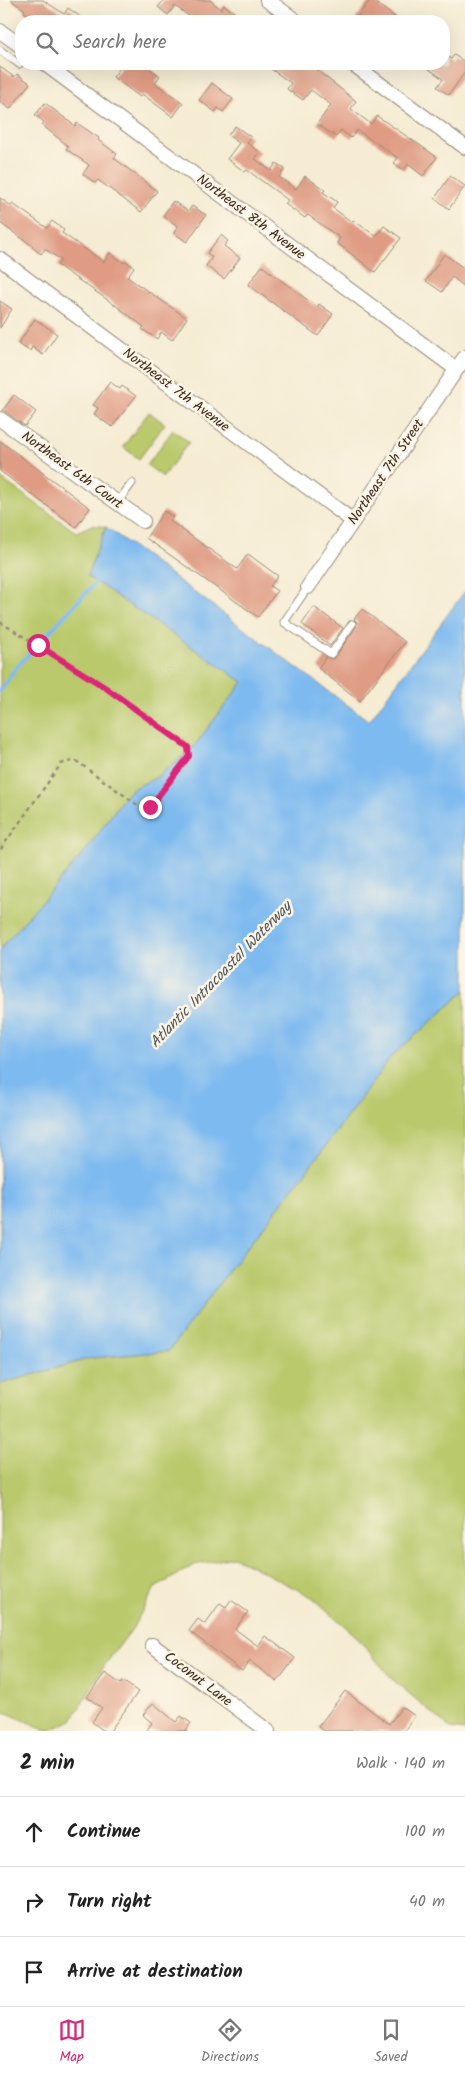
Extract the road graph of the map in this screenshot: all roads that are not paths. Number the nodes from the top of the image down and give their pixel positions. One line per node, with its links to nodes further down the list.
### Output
1 (267, 0): 2 (street)
2 (288, 15)
3 (2, 36): 4 (street)
4 (15, 43)
5 (0, 50): 6 (lane)
6 (15, 61)
7 (53, 70): 12 (street, Northeast 8th Avenue)
8 (361, 70): 9 (street)
9 (465, 147)
10 (0, 259): 17 (street, Northeast 7th Avenue)
11 (465, 357): 12 (street, Northeast 7th Street)
12 (456, 369): 17 (street, Northeast 7th Street)
13 (0, 419): 15 (street, Northeast 6th Court)
14 (132, 483): 15 (lane)
15 (117, 503): 16 (street, Northeast 6th Court)
16 (143, 521)
17 (353, 521): 18 (street, Northeast 7th Street)
18 (308, 587): 19 (lane)
19 (352, 624)
20 (152, 1645): 21 (street, Coconut Lane)
21 (268, 1731)

